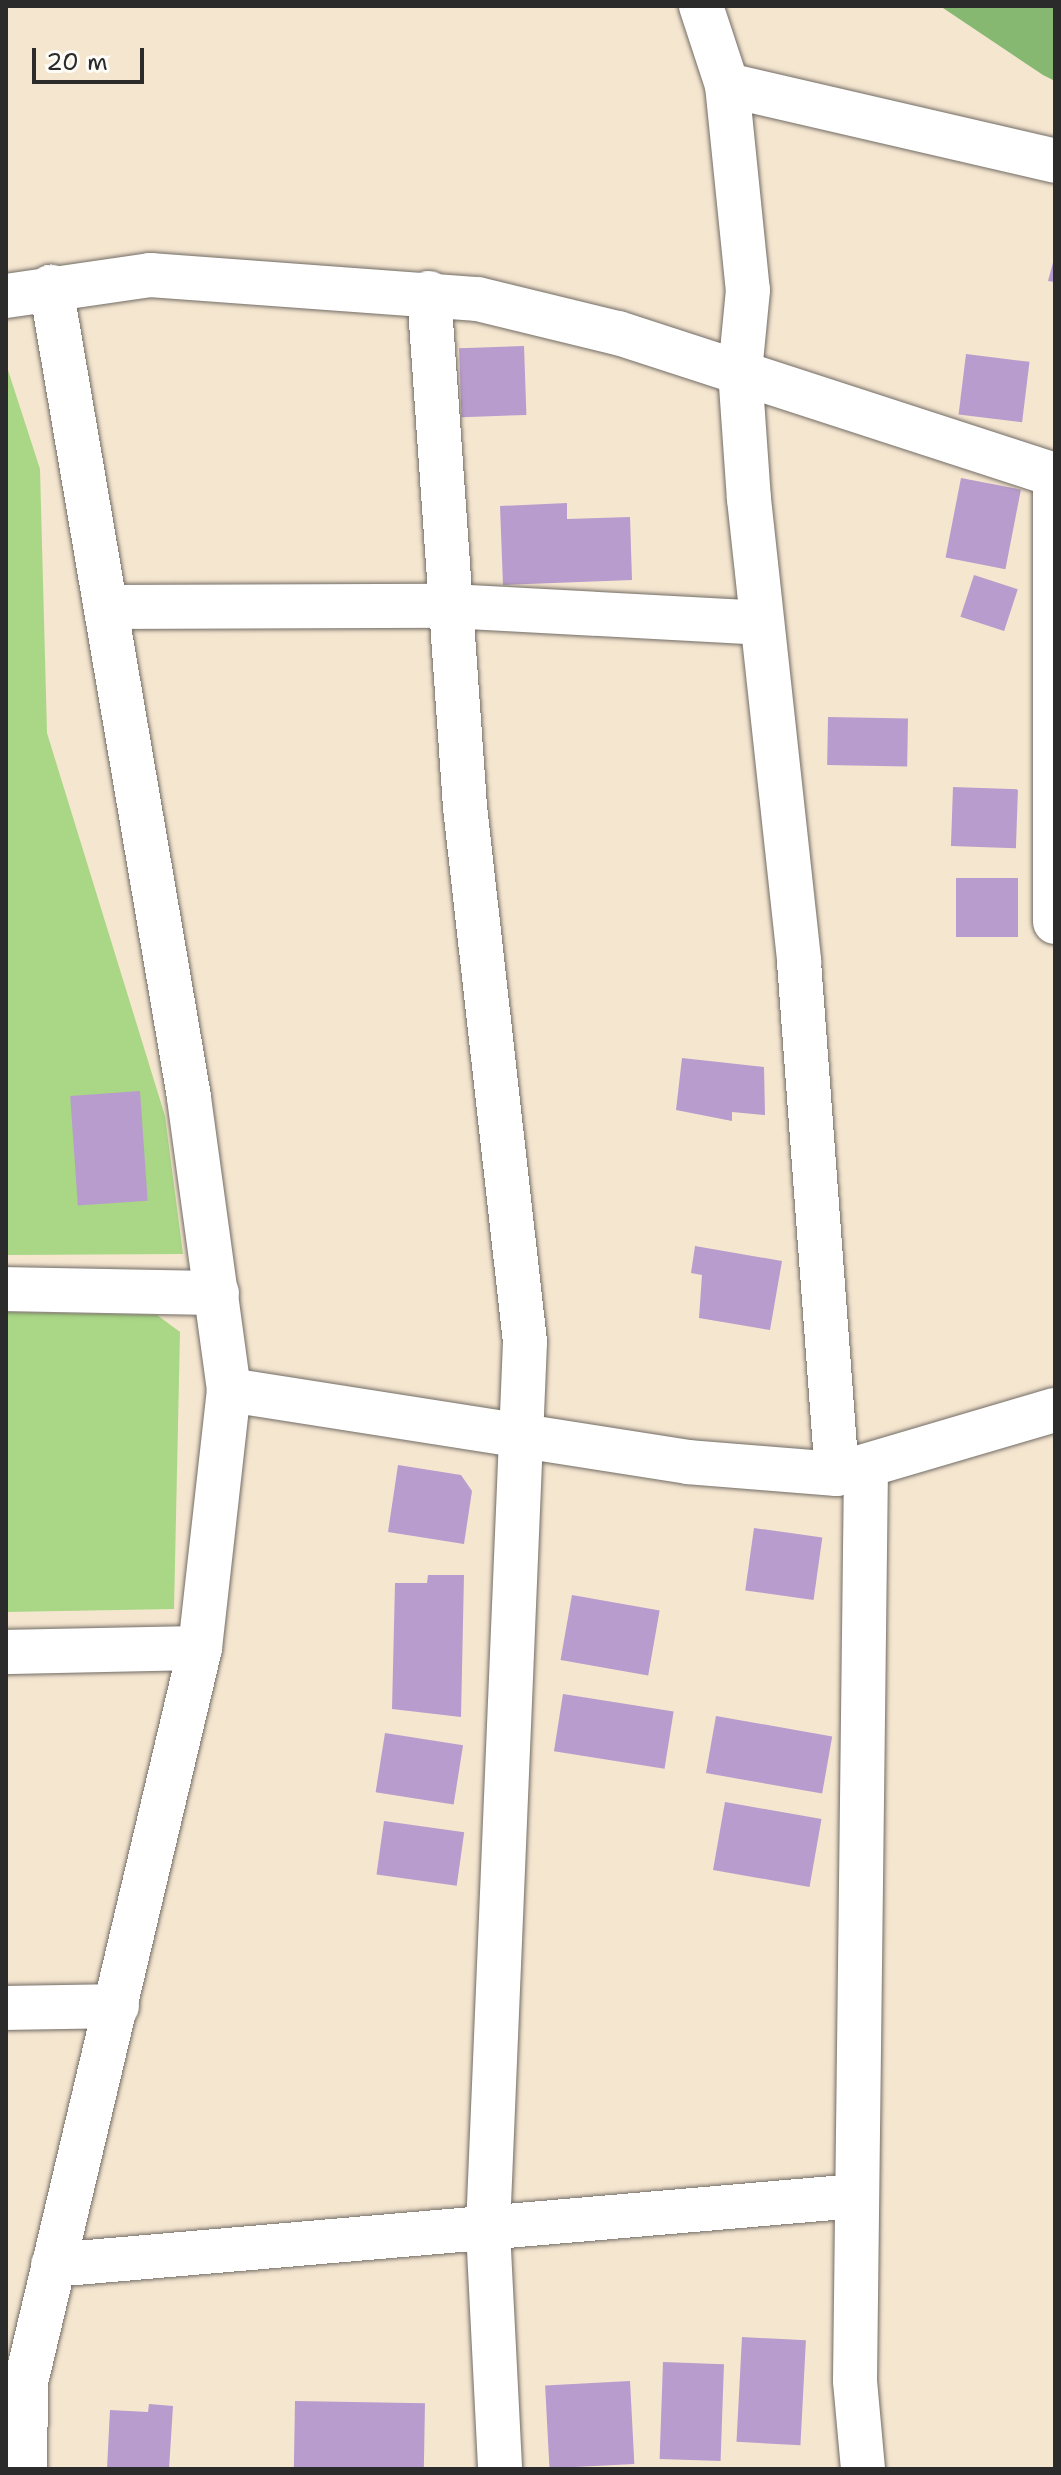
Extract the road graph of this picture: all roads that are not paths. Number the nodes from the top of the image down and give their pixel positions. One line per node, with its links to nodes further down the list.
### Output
1 (701, 6): 2 (street)
2 (727, 85): 3 (street); 7 (street)
3 (1055, 161)
4 (51, 287): 5 (street); 6 (street); 10 (street)
5 (429, 293): 7 (street); 9 (street)
6 (6, 296)
7 (740, 371): 8 (street); 11 (street)
8 (1055, 475): 12 (street)
9 (450, 606): 10 (street); 11 (street); 17 (street)
10 (107, 607): 14 (street)
11 (761, 623): 18 (street)
12 (1055, 922)
13 (6, 1289): 14 (street)
14 (217, 1293): 15 (street)
15 (229, 1390): 17 (street); 19 (street)
16 (1055, 1410): 18 (street)
17 (521, 1434): 18 (street); 24 (street)
18 (852, 1472): 23 (street)
19 (200, 1648): 20 (street); 21 (street)
20 (6, 1652)
21 (117, 2006): 22 (street); 25 (street)
22 (6, 2008)
23 (856, 2196): 24 (street); 29 (street)
24 (488, 2230): 25 (street); 28 (street)
25 (53, 2265): 26 (street)
26 (16, 2383): 27 (street)
27 (25, 2469)
28 (500, 2469)
29 (863, 2469)

